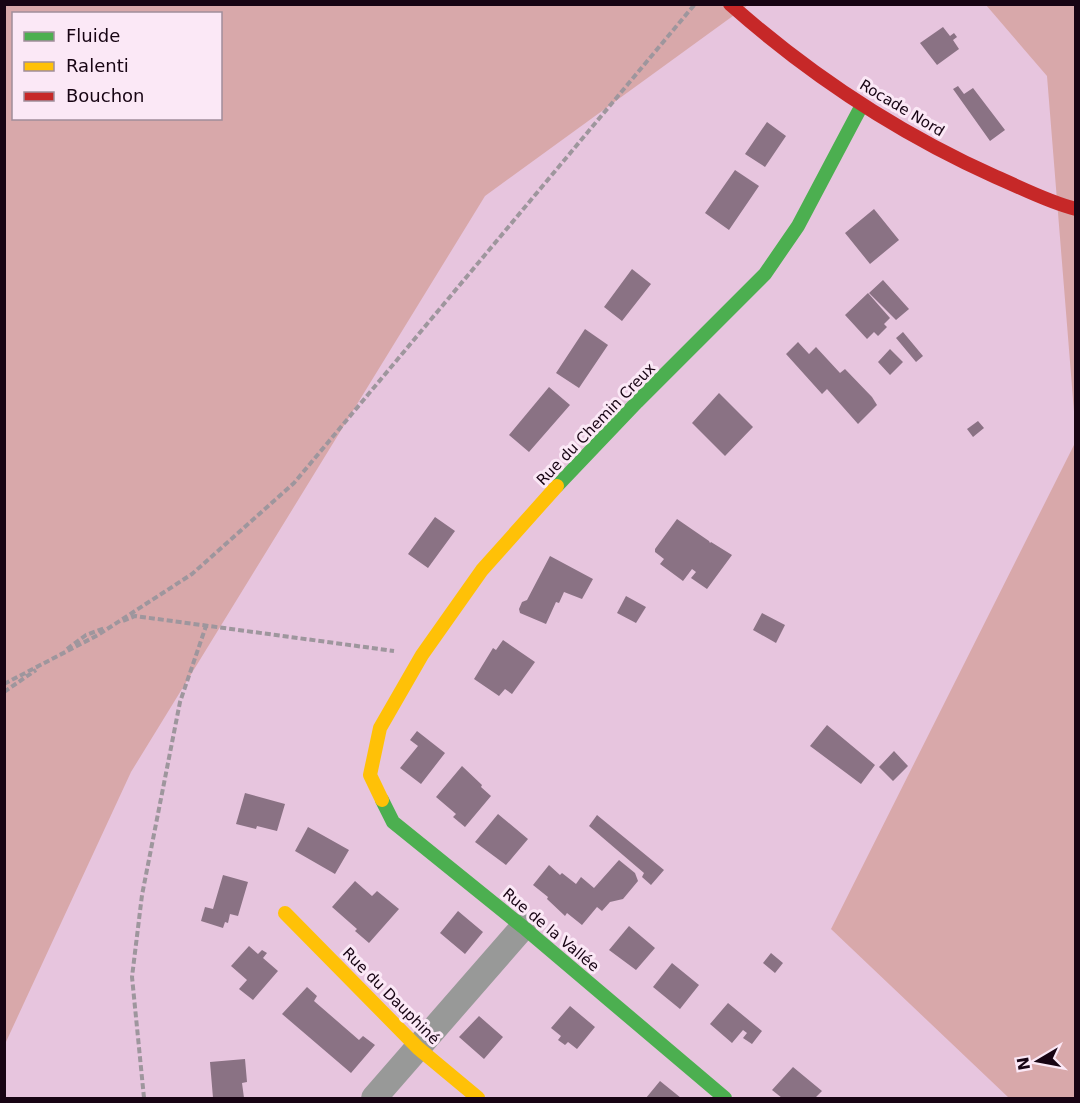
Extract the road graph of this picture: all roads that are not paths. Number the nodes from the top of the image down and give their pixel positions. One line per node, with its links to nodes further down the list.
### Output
1 (730, 4): 2 (street, Rocade Nord)
2 (862, 105): 3 (street, Rocade Nord); 4 (street, Rue du Chemin Creux)
3 (1076, 209)
4 (370, 775): 6 (street, Rue de la Vallée)
5 (285, 913): 7 (street, Rue du Dauphiné)
6 (523, 927): 7 (street); 10 (street, Rue de la Vallée)
7 (418, 1048): 8 (street); 9 (street, Rue du Dauphiné)
8 (374, 1098)
9 (478, 1098)
10 (725, 1098)

